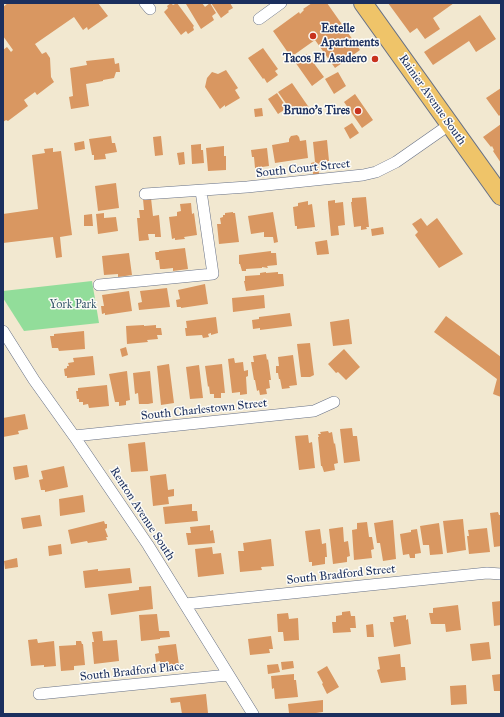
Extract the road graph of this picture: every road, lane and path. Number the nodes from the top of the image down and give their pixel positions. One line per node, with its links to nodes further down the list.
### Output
1 (281, 3): 3 (street)
2 (363, 3): 4 (main road, Rainier Avenue South)
3 (259, 19)
4 (449, 125): 5 (street, South Court Street); 7 (main road, Rainier Avenue South)
5 (201, 191): 6 (street, South Court Street); 8 (street)
6 (145, 194)
7 (501, 196)
8 (99, 285)
9 (3, 331): 11 (street, Renton Avenue South)
10 (334, 402): 11 (street, South Charlestown Street)
11 (74, 436): 13 (street, Renton Avenue South)
12 (501, 574): 13 (street, South Bradford Street)
13 (184, 604): 14 (street, Renton Avenue South)
14 (228, 675): 15 (street, South Bradford Place); 16 (street, Renton Avenue South)
15 (39, 694)
16 (253, 714)

